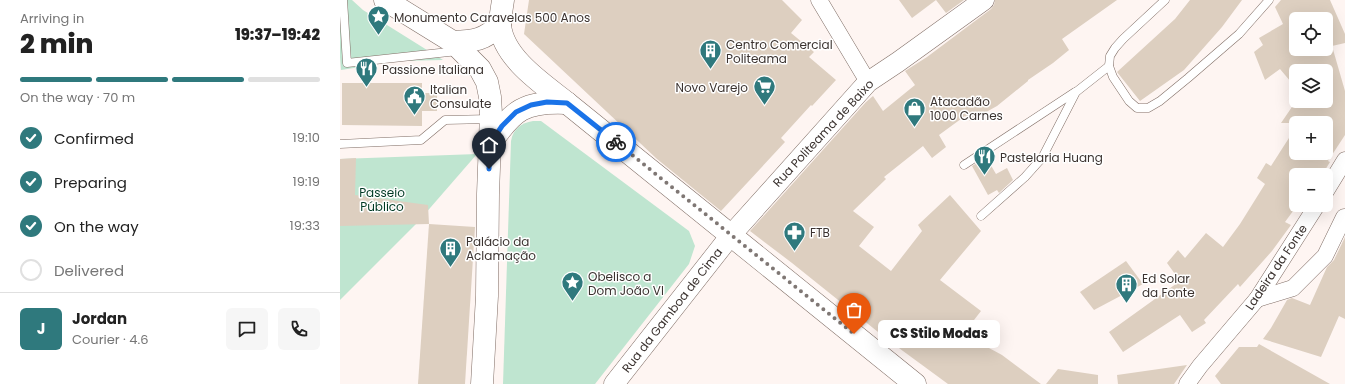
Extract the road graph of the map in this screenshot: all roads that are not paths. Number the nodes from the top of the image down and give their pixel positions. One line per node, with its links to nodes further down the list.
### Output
1 (343, 0): 9 (lane)
2 (385, 0): 9 (main road)
3 (503, 0): 8 (main road)
4 (819, 0): 11 (street)
5 (984, 0): 11 (street, Rua Politeama de Baixo)
6 (1165, 0): 10 (lane)
7 (1269, 0): 10 (lane)
8 (500, 24): 9 (main road); 13 (main road)
9 (458, 46): 14 (main road)
10 (1109, 66): 12 (lane)
11 (868, 82): 23 (street, Rua Politeama de Baixo)
12 (1076, 92): 18 (lane); 21 (lane)
13 (567, 103): 16 (main road); 23 (main road)
14 (491, 119): 15 (lane); 16 (main road)
15 (340, 144)
16 (490, 144): 25 (main road)
17 (1345, 160): 19 (street)
18 (964, 165)
19 (1333, 180)
20 (1312, 212): 24 (street, Ladeira da Fonte)
21 (981, 216)
22 (1344, 217): 24 (street)
23 (731, 235): 26 (street, Rua da Gamboa de Cima); 27 (main road)
24 (1257, 298): 28 (street, Ladeira da Fonte)
25 (482, 384)
26 (614, 384)
27 (915, 384)
28 (1187, 384)

